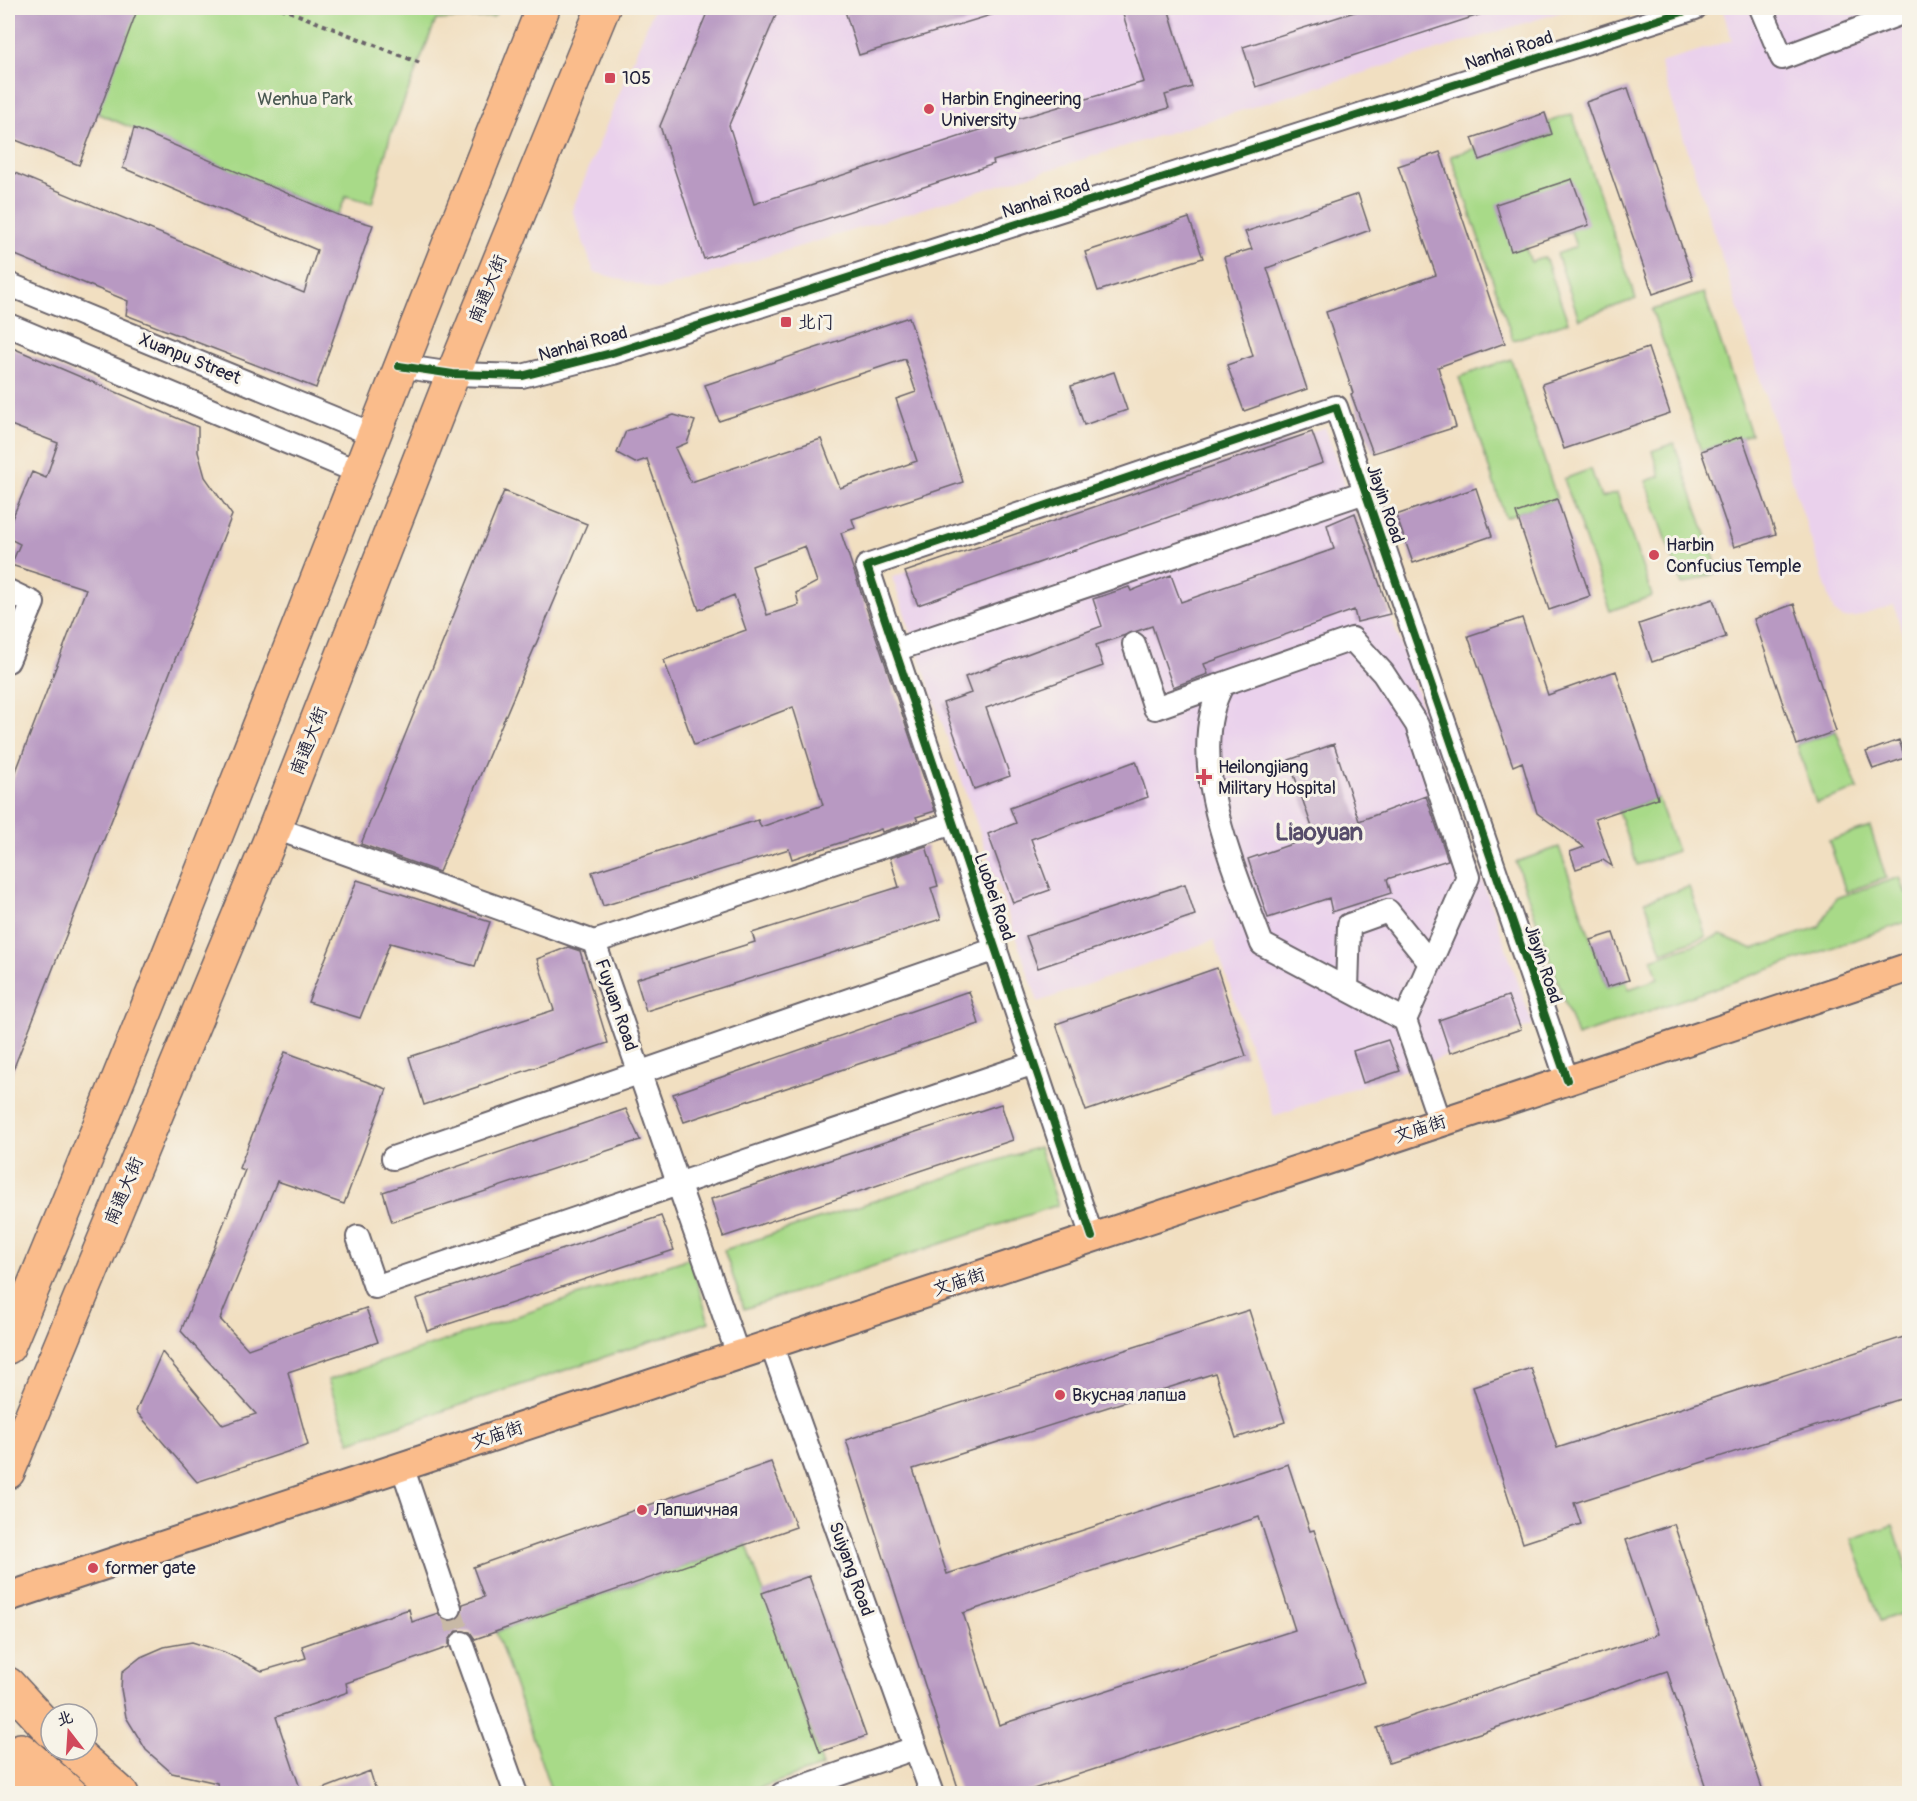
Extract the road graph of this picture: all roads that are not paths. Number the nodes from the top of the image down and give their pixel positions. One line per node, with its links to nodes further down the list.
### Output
1 (543, 8): 8 (highway)
2 (603, 8): 9 (highway, 南通大街)
3 (1695, 8): 9 (street, Nanhai Road)
4 (1761, 8): 5 (street)
5 (1910, 10)
6 (8, 284): 10 (street, Xuanpu Street)
7 (8, 326): 11 (street)
8 (399, 366): 9 (street, Nanhai Road); 10 (highway)
9 (453, 374): 20 (highway, 南通大街)
10 (372, 434): 11 (highway)
11 (358, 472): 36 (highway)
12 (1365, 492): 13 (street, Jiayin Road); 16 (street); 29 (street, Jiayin Road)
13 (867, 566): 16 (street, Luobei Road)
14 (8, 591): 17 (street)
15 (1134, 644): 18 (street)
16 (895, 650): 19 (street, Luobei Road)
17 (8, 661)
18 (1223, 684): 23 (street); 25 (street)
19 (953, 823): 21 (street); 22 (street, Luobei Road)
20 (275, 828): 21 (street, Fuyuan Road); 39 (highway, 南通大街)
21 (594, 942): 28 (street, Fuyuan Road)
22 (996, 949): 27 (street, Luobei Road); 28 (street)
23 (1430, 963): 25 (street); 26 (street)
24 (1910, 967): 29 (main road, 文庙街)
25 (1347, 989): 26 (street)
26 (1405, 1020): 30 (street)
27 (1034, 1063): 32 (street); 34 (street, Luobei Road)
28 (639, 1072): 31 (street); 32 (street, Fuyuan Road)
29 (1567, 1080): 30 (main road, 文庙街)
30 (1440, 1122): 34 (main road, 文庙街)
31 (393, 1158)
32 (677, 1183): 33 (street); 37 (street, Fuyuan Road)
33 (358, 1237)
34 (1092, 1237): 35 (main road, 文庙街)
35 (771, 1344): 37 (main road, 文庙街); 45 (street, Suiyang Road)
36 (8, 1347)
37 (738, 1355): 38 (main road, 文庙街)
38 (402, 1466): 40 (main road, 文庙街); 41 (street)
39 (8, 1472)
40 (8, 1597)
41 (450, 1608)
42 (462, 1643): 51 (street)
43 (8, 1684): 44 (highway)
44 (39, 1718)
45 (915, 1748): 52 (street); 53 (street, Suiyang Road)
46 (86, 1762): 50 (highway)
47 (14, 1763): 48 (highway); 49 (highway)
48 (28, 1794)
49 (71, 1794)
50 (122, 1794)
51 (516, 1794)
52 (782, 1794)
53 (932, 1794)

